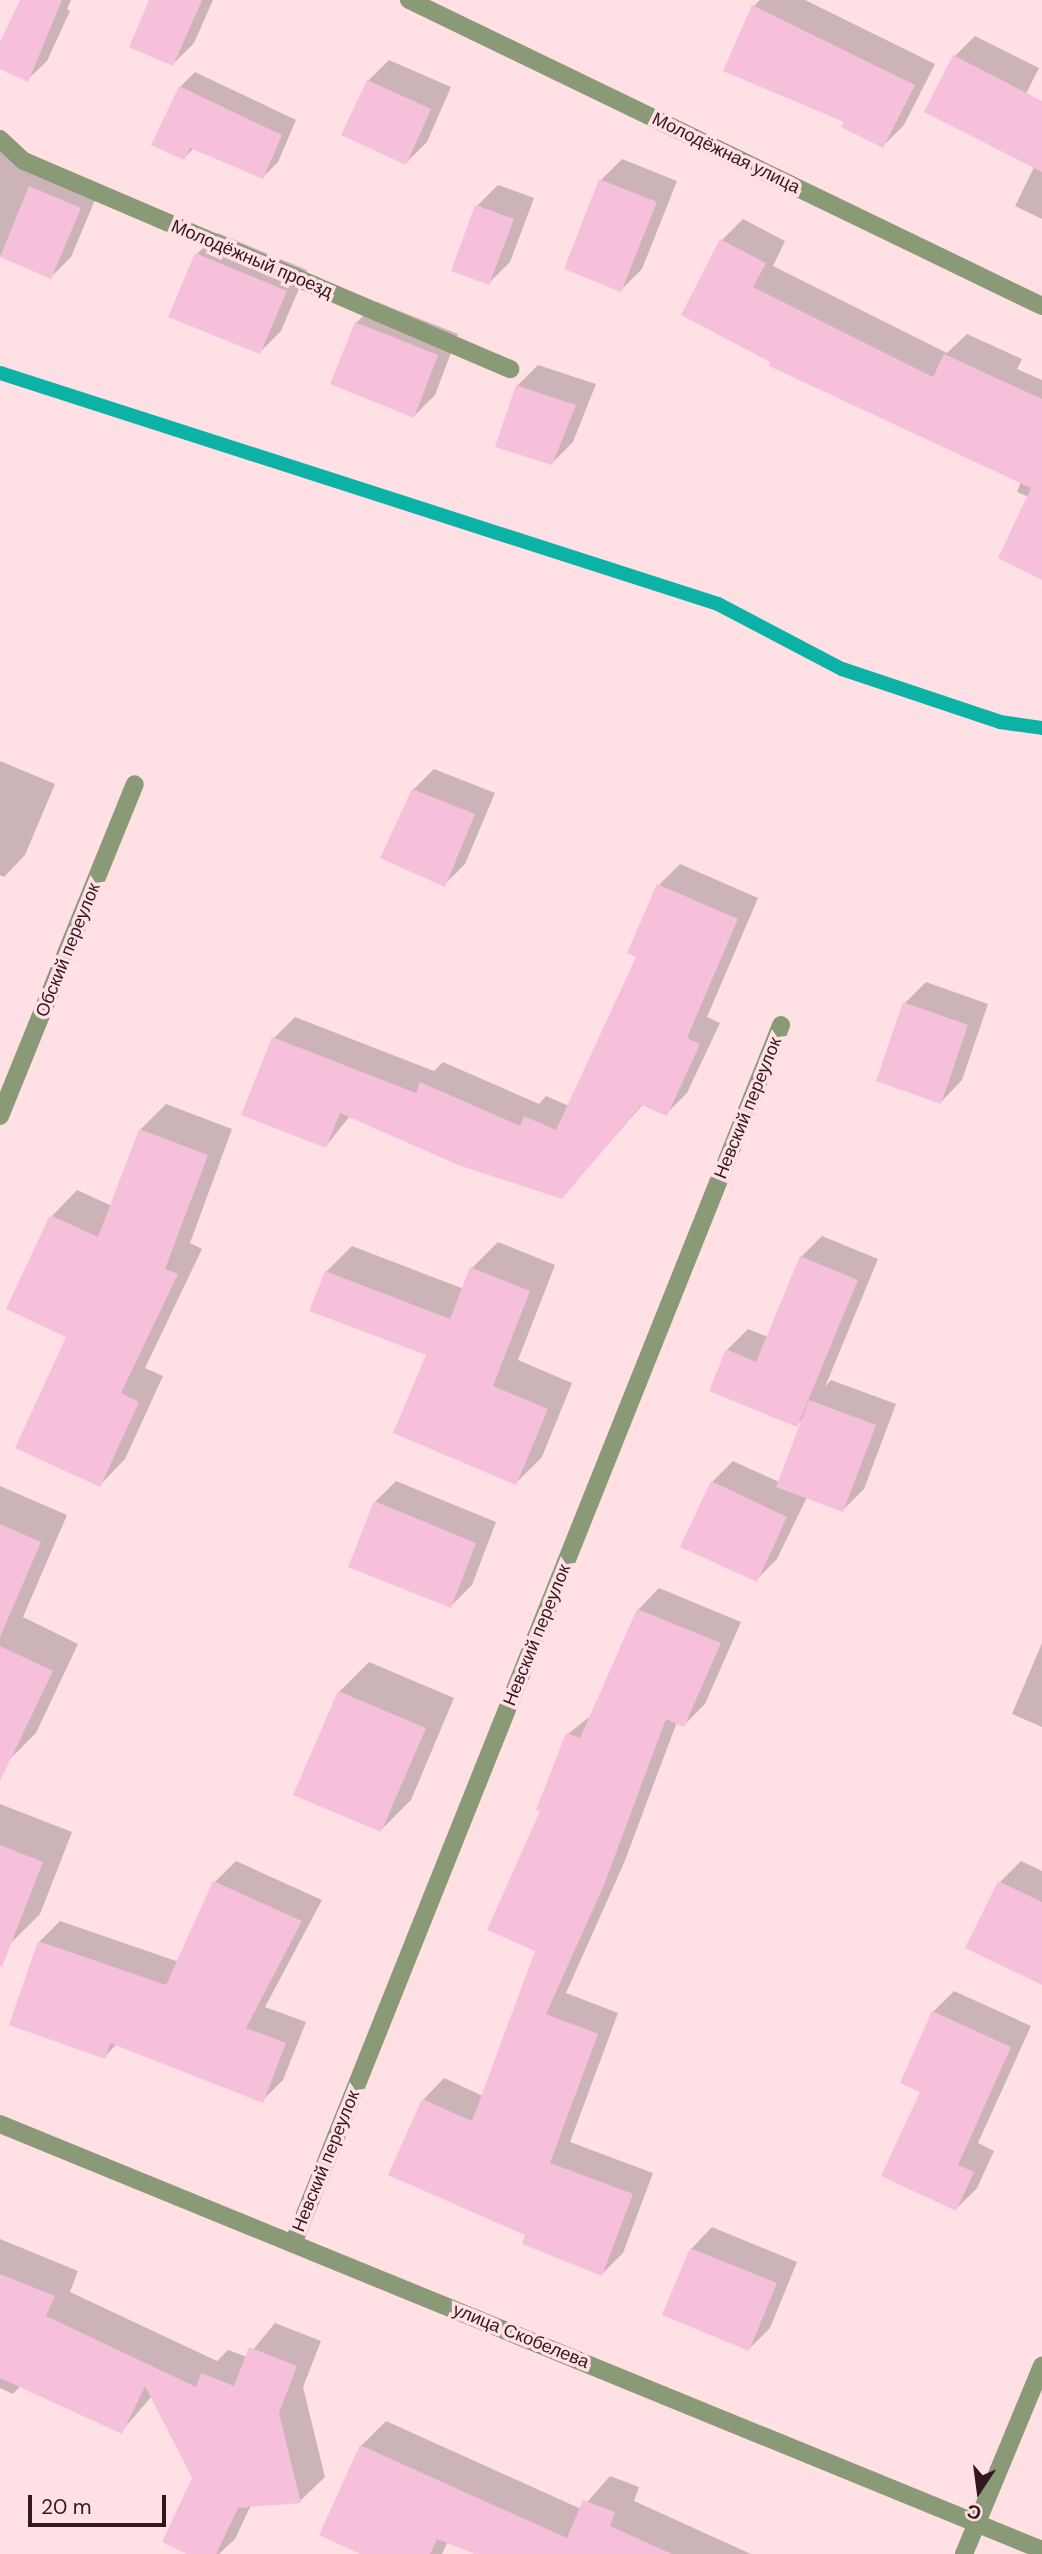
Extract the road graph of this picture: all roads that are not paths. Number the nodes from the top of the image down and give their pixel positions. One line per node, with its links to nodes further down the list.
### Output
1 (410, 0): 3 (street, Молодёжная улица)
2 (0, 139): 4 (street, Молодёжный проезд)
3 (1042, 306)
4 (510, 369)
5 (135, 784): 7 (street, Обский переулок)
6 (781, 1025): 9 (street, Невский переулок)
7 (0, 1116)
8 (0, 2124): 9 (street, улица Скобелева)
9 (292, 2244): 11 (street, улица Скобелева)
10 (1042, 2366): 11 (street)
11 (978, 2521): 12 (street, улица Скобелева); 13 (street)
12 (1042, 2550)
13 (964, 2554)

